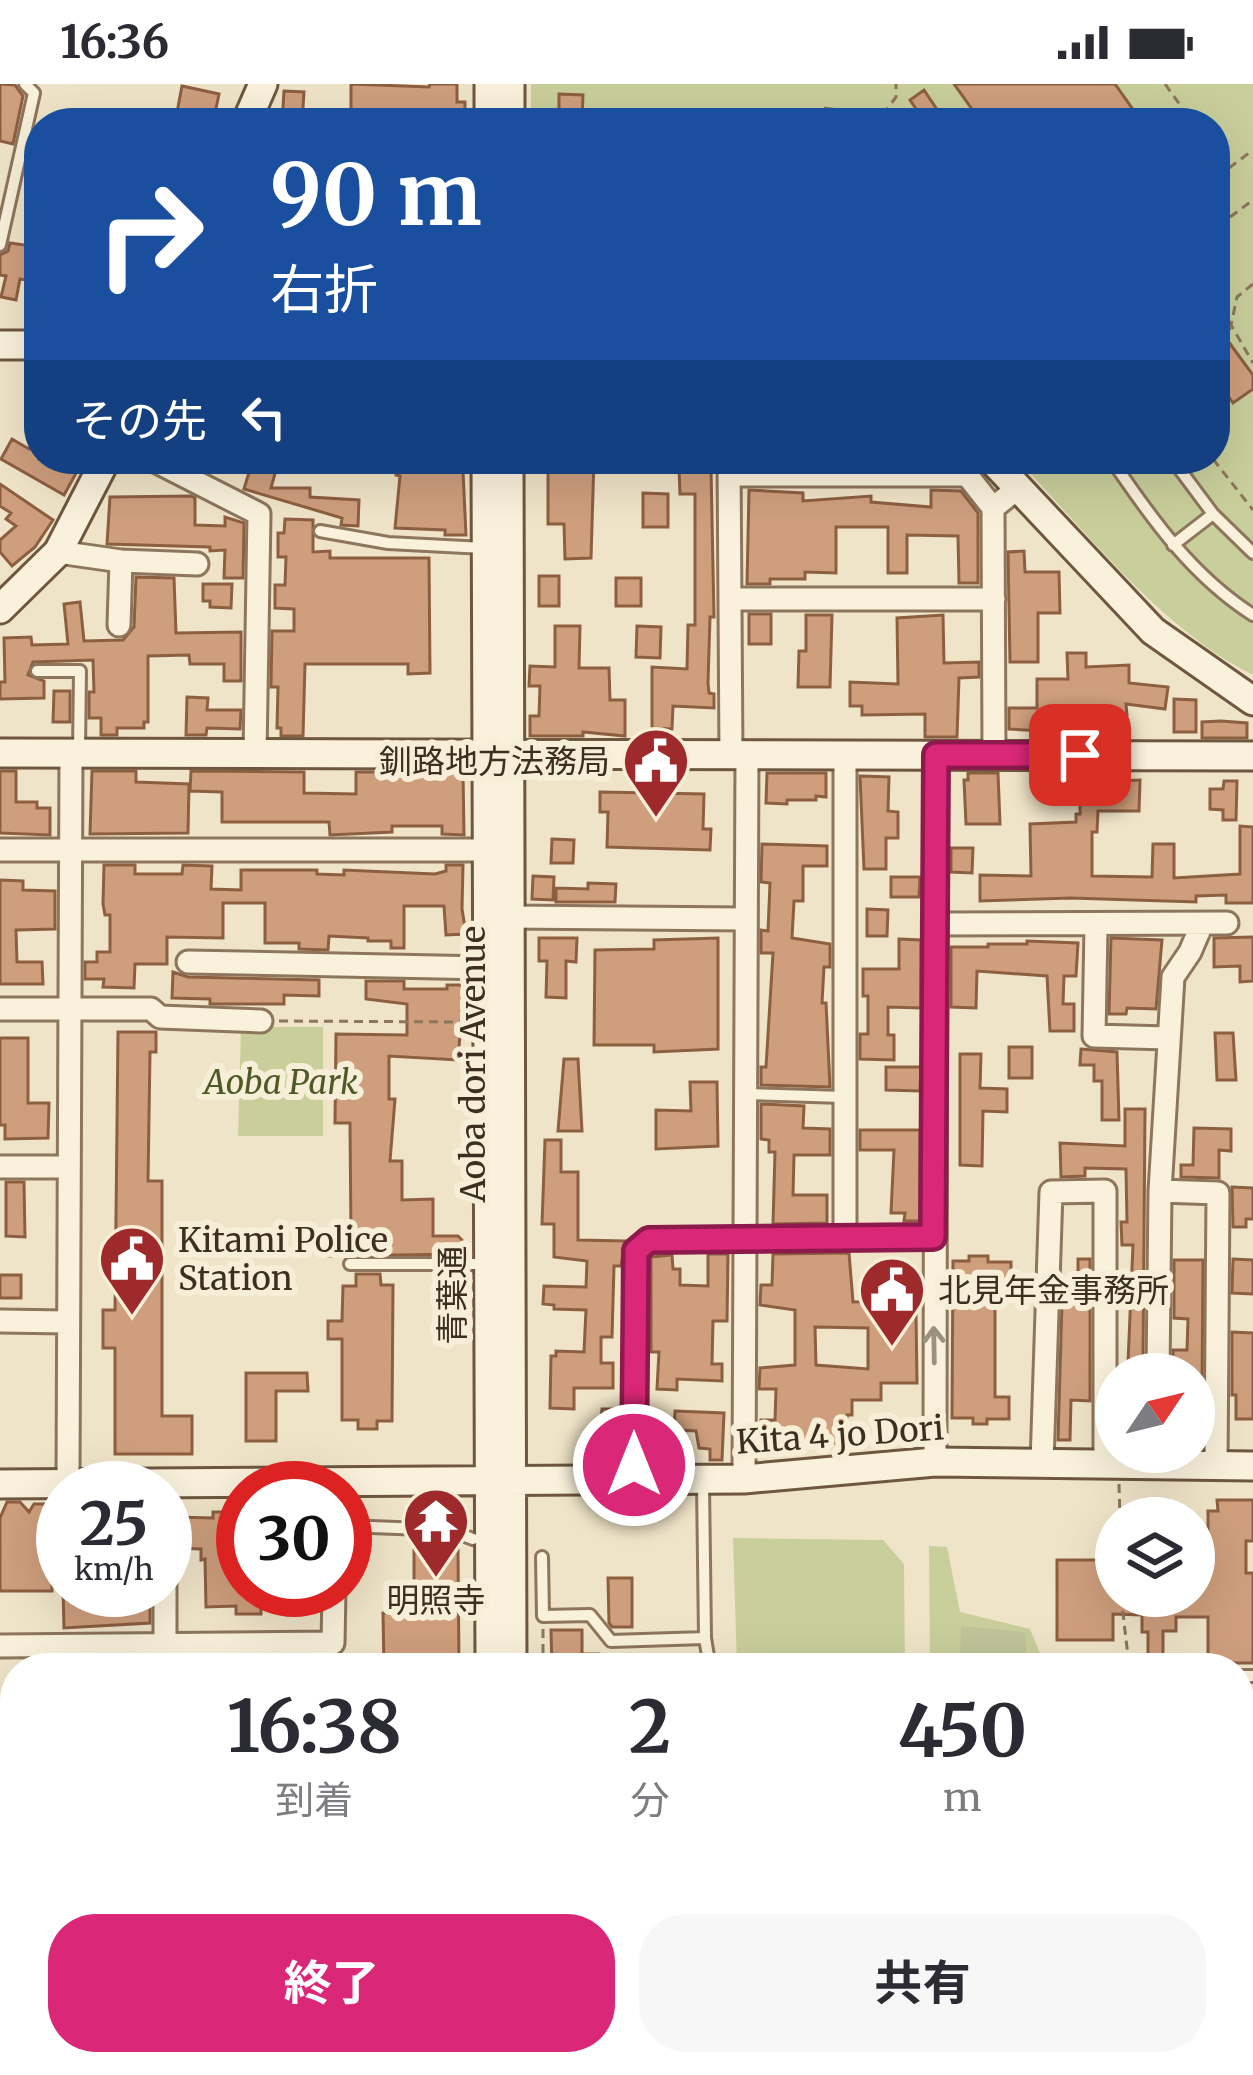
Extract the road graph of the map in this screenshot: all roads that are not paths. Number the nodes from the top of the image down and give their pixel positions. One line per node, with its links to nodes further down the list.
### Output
1 (24, 138): 2 (lane)
2 (0, 245)
3 (98, 474): 18 (street)
4 (180, 474): 31 (street)
5 (488, 474): 17 (street, Aoba dori Avenue)
6 (507, 474): 17 (street, Aoba dori Avenue)
7 (729, 474): 22 (street)
8 (937, 474): 13 (street)
9 (1005, 474): 12 (street)
10 (1122, 474): 16 (lane)
11 (1183, 474): 14 (lane)
12 (1018, 488): 13 (street); 28 (street)
13 (994, 508): 23 (street)
14 (1213, 514): 16 (lane); 19 (lane)
15 (320, 531): 17 (lane)
16 (1173, 545): 25 (lane)
17 (497, 548): 34 (street, Aoba dori Avenue)
18 (58, 551): 20 (street); 24 (street)
19 (1253, 553)
20 (121, 561): 21 (street); 26 (street)
21 (197, 564)
22 (730, 599): 23 (street); 35 (street)
23 (994, 599): 33 (street)
24 (0, 609)
25 (1253, 615)
26 (119, 625)
27 (37, 670): 30 (lane)
28 (1253, 701)
29 (0, 753): 30 (street)
30 (75, 754): 31 (street); 38 (street)
31 (255, 754): 34 (street)
32 (845, 754): 35 (street); 36 (street); 54 (street)
33 (994, 754): 36 (street); 37 (street)
34 (498, 755): 35 (street); 40 (street, Aoba dori Avenue); 41 (street, Aoba dori Avenue)
35 (739, 755): 42 (street)
36 (936, 755): 44 (street)
37 (1253, 756)
38 (70, 849): 39 (street); 40 (street); 50 (street)
39 (0, 850)
40 (488, 850): 41 (street, 青葉通)
41 (498, 917): 42 (street); 48 (street, 青葉通); 62 (street, Aoba dori Avenue)
42 (745, 920): 53 (street)
43 (1227, 923): 45 (street)
44 (938, 924): 46 (street); 58 (street)
45 (1202, 924): 46 (street); 52 (street)
46 (1096, 926): 52 (street)
47 (188, 962): 48 (street)
48 (487, 968): 62 (street, 青葉通)
49 (0, 1009): 50 (street)
50 (70, 1009): 51 (street); 56 (street)
51 (262, 1021)
52 (1169, 1037): 57 (street)
53 (746, 1094): 54 (lane); 59 (street)
54 (844, 1096): 60 (street)
55 (0, 1167): 56 (street)
56 (68, 1167): 64 (street)
57 (1160, 1191): 66 (street); 70 (street)
58 (933, 1237): 60 (street); 68 (street, one-way to 58)
59 (748, 1238): 60 (street); 73 (street); 75 (street)
60 (845, 1238)
61 (350, 1264): 62 (lane)
62 (498, 1264): 74 (street, Aoba dori Avenue)
63 (0, 1321): 64 (street)
64 (67, 1322): 67 (street)
65 (1109, 1353): 69 (street)
66 (1157, 1353)
67 (68, 1461)
68 (935, 1462): 69 (street, Kita 4 jo Dori); 73 (street, Kita 4 jo Dori)
69 (1042, 1463): 72 (street, Kita 4 jo Dori)
70 (1216, 1464): 71 (street, Kita 4 jo Dori)
71 (1253, 1466)
72 (1095, 1470)
73 (744, 1479): 76 (street, Kita 4 jo Dori)
74 (500, 1480): 75 (street, Kita 4 jo Dori); 79 (street, Kita 4 jo Dori); 81 (street); 91 (street); 92 (street, Aoba dori Avenue)
75 (635, 1480): 76 (street, Kita 4 jo Dori)
76 (703, 1480): 85 (lane)
77 (36, 1483): 78 (street, Kita 4 jo Dori)
78 (0, 1484)
79 (372, 1484)
80 (372, 1527): 81 (lane)
81 (473, 1539): 90 (street)
82 (542, 1556): 85 (lane)
83 (165, 1617): 88 (street)
84 (333, 1617): 89 (street)
85 (705, 1638): 93 (lane)
86 (0, 1646): 87 (street)
87 (105, 1653)
88 (165, 1653)
89 (213, 1653)
90 (473, 1653)
91 (491, 1653)
92 (511, 1653)
93 (708, 1653)

